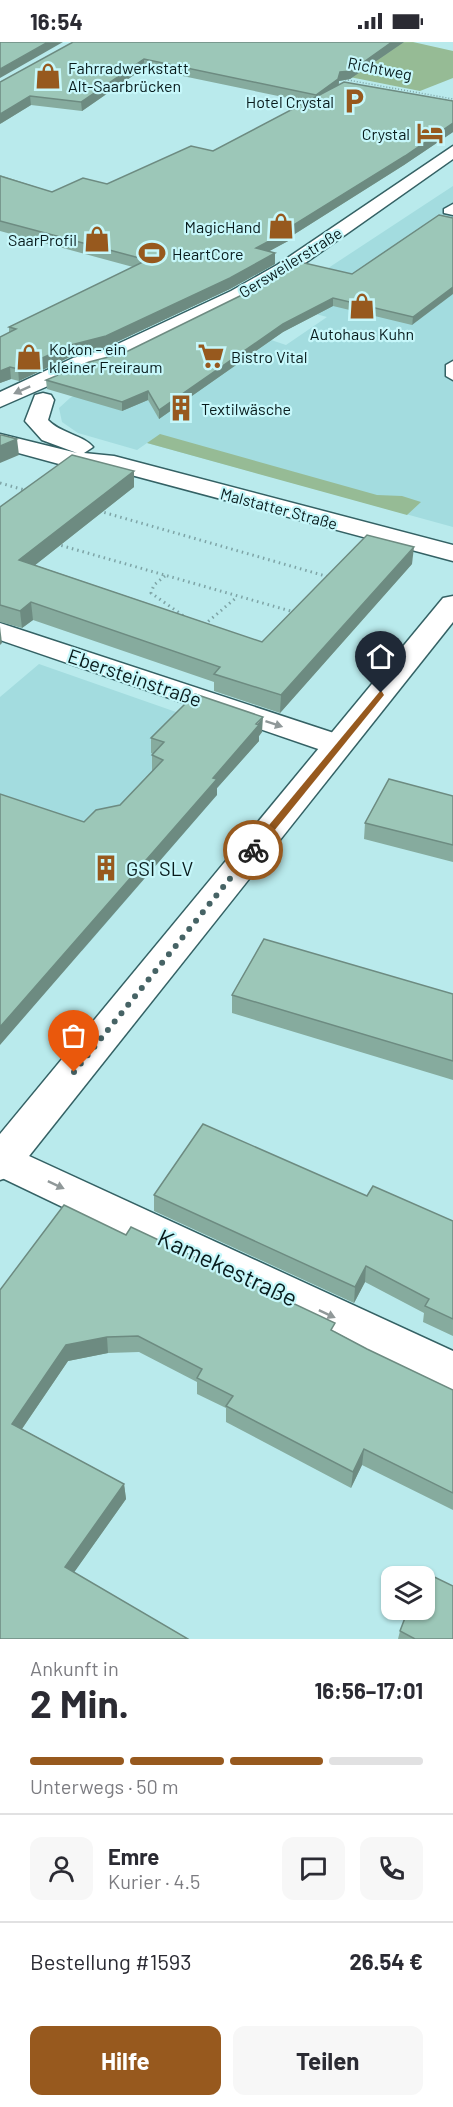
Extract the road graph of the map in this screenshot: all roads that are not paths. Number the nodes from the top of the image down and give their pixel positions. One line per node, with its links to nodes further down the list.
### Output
1 (453, 151): 2 (main road, Gersweilerstraße)
2 (115, 354): 5 (main road, Gersweilerstraße, one-way to 5); 6 (main road, Gersweilerstraße)
3 (453, 365): 4 (lane)
4 (453, 376)
5 (0, 400)
6 (43, 400): 7 (main road, Gersweilerstraße); 9 (main road, Malstatter Straße)
7 (0, 422): 9 (main road)
8 (0, 441): 9 (main road, Malstatter Straße)
9 (106, 461): 10 (main road, Malstatter Straße)
10 (453, 553)
11 (453, 604): 13 (main road)
12 (0, 631): 13 (main road, Ebersteinstraße, one-way to 13)
13 (339, 746): 14 (main road)
14 (1, 1162): 15 (main road, Kamekestraße, one-way to 15)
15 (453, 1373)

